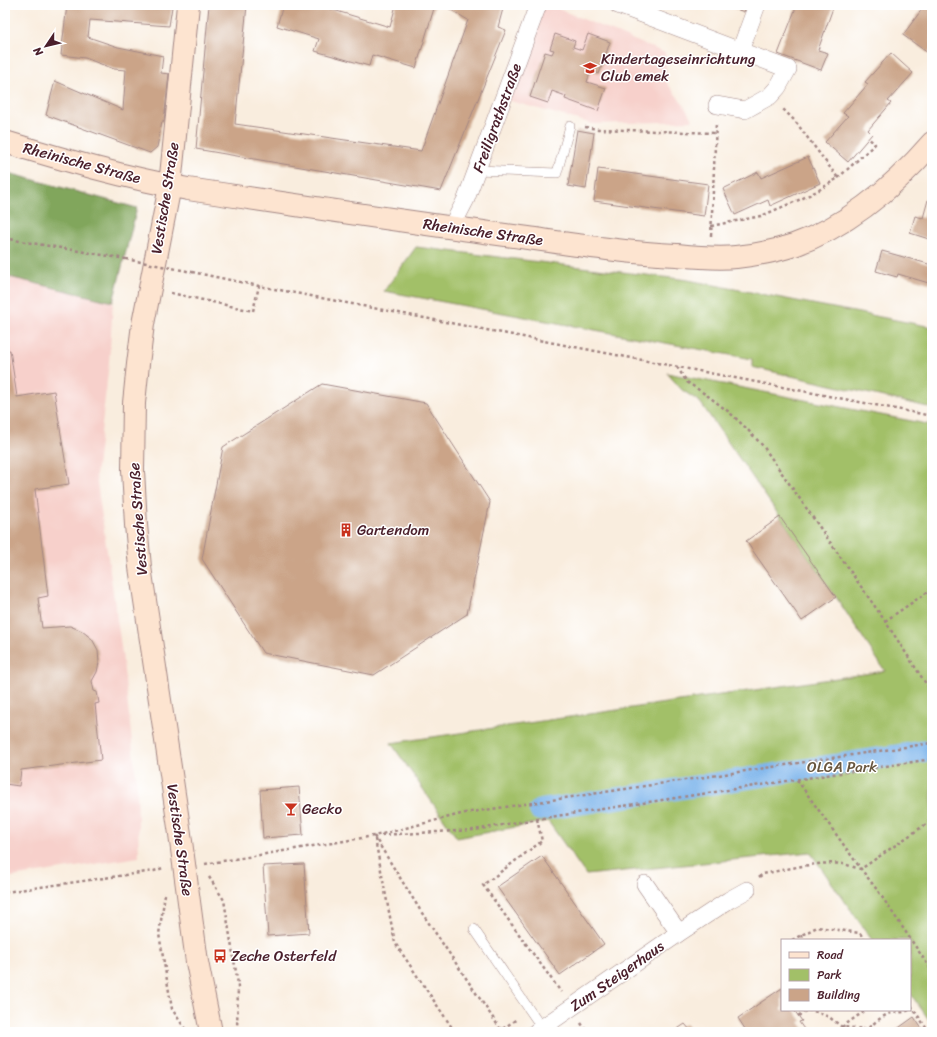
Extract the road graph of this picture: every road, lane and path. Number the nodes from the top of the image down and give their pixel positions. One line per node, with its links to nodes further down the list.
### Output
1 (188, 5): 15 (street, Vestische Straße)
2 (538, 5): 13 (street, Freiligrathstraße)
3 (618, 5): 5 (street)
4 (757, 5): 5 (street)
5 (740, 51): 6 (street)
6 (770, 96): 7 (street); 14 (path)
7 (717, 105): 9 (path)
8 (570, 126): 9 (path); 13 (lane)
9 (715, 133): 16 (path)
10 (868, 138): 14 (path)
11 (5, 142): 15 (street, Rheinische Straße)
12 (932, 143): 19 (street, Rheinische Straße)
13 (477, 170): 17 (street, Freiligrathstraße)
14 (838, 178): 16 (path)
15 (170, 186): 17 (street, Rheinische Straße); 35 (street, Vestische Straße)
16 (711, 226): 19 (path)
17 (451, 228): 19 (street, Rheinische Straße)
18 (5, 238): 22 (path, bridge)
19 (711, 257)
20 (174, 262): 21 (path)
21 (173, 270)
22 (259, 286): 23 (path); 24 (path)
23 (169, 293)
24 (676, 367): 25 (path); 27 (path)
25 (932, 416)
26 (932, 589): 27 (path)
27 (885, 621): 28 (path)
28 (932, 693)
29 (932, 743): 34 (path)
30 (932, 759): 31 (path)
31 (797, 780): 32 (path); 36 (path)
32 (537, 819): 34 (path); 49 (path)
33 (932, 820): 36 (path)
34 (374, 836): 35 (path); 59 (path); 64 (path)
35 (195, 865): 39 (path); 62 (street, Vestische Straße); 63 (path)
36 (861, 870): 38 (path); 46 (path)
37 (646, 884): 41 (street, Zum Steigerhaus)
38 (747, 890): 41 (street, Zum Steigerhaus)
39 (5, 892)
40 (474, 929): 60 (lane)
41 (678, 934): 49 (street, Zum Steigerhaus)
42 (801, 935): 43 (path); 44 (path); 45 (path)
43 (794, 939)
44 (803, 939)
45 (863, 939)
46 (911, 939)
47 (911, 939): 48 (path)
48 (932, 970)
49 (572, 1007): 60 (street, Zum Steigerhaus)
50 (911, 1010): 66 (path)
51 (806, 1011): 56 (path)
52 (812, 1011): 58 (path)
53 (865, 1011): 58 (path)
54 (908, 1011): 58 (path)
55 (522, 1016): 59 (path)
56 (798, 1016)
57 (181, 1022): 61 (path)
58 (842, 1027)
59 (501, 1030): 65 (path)
60 (539, 1030)
61 (187, 1032)
62 (211, 1032)
63 (237, 1032)
64 (455, 1032)
65 (498, 1032)
66 (929, 1032)

